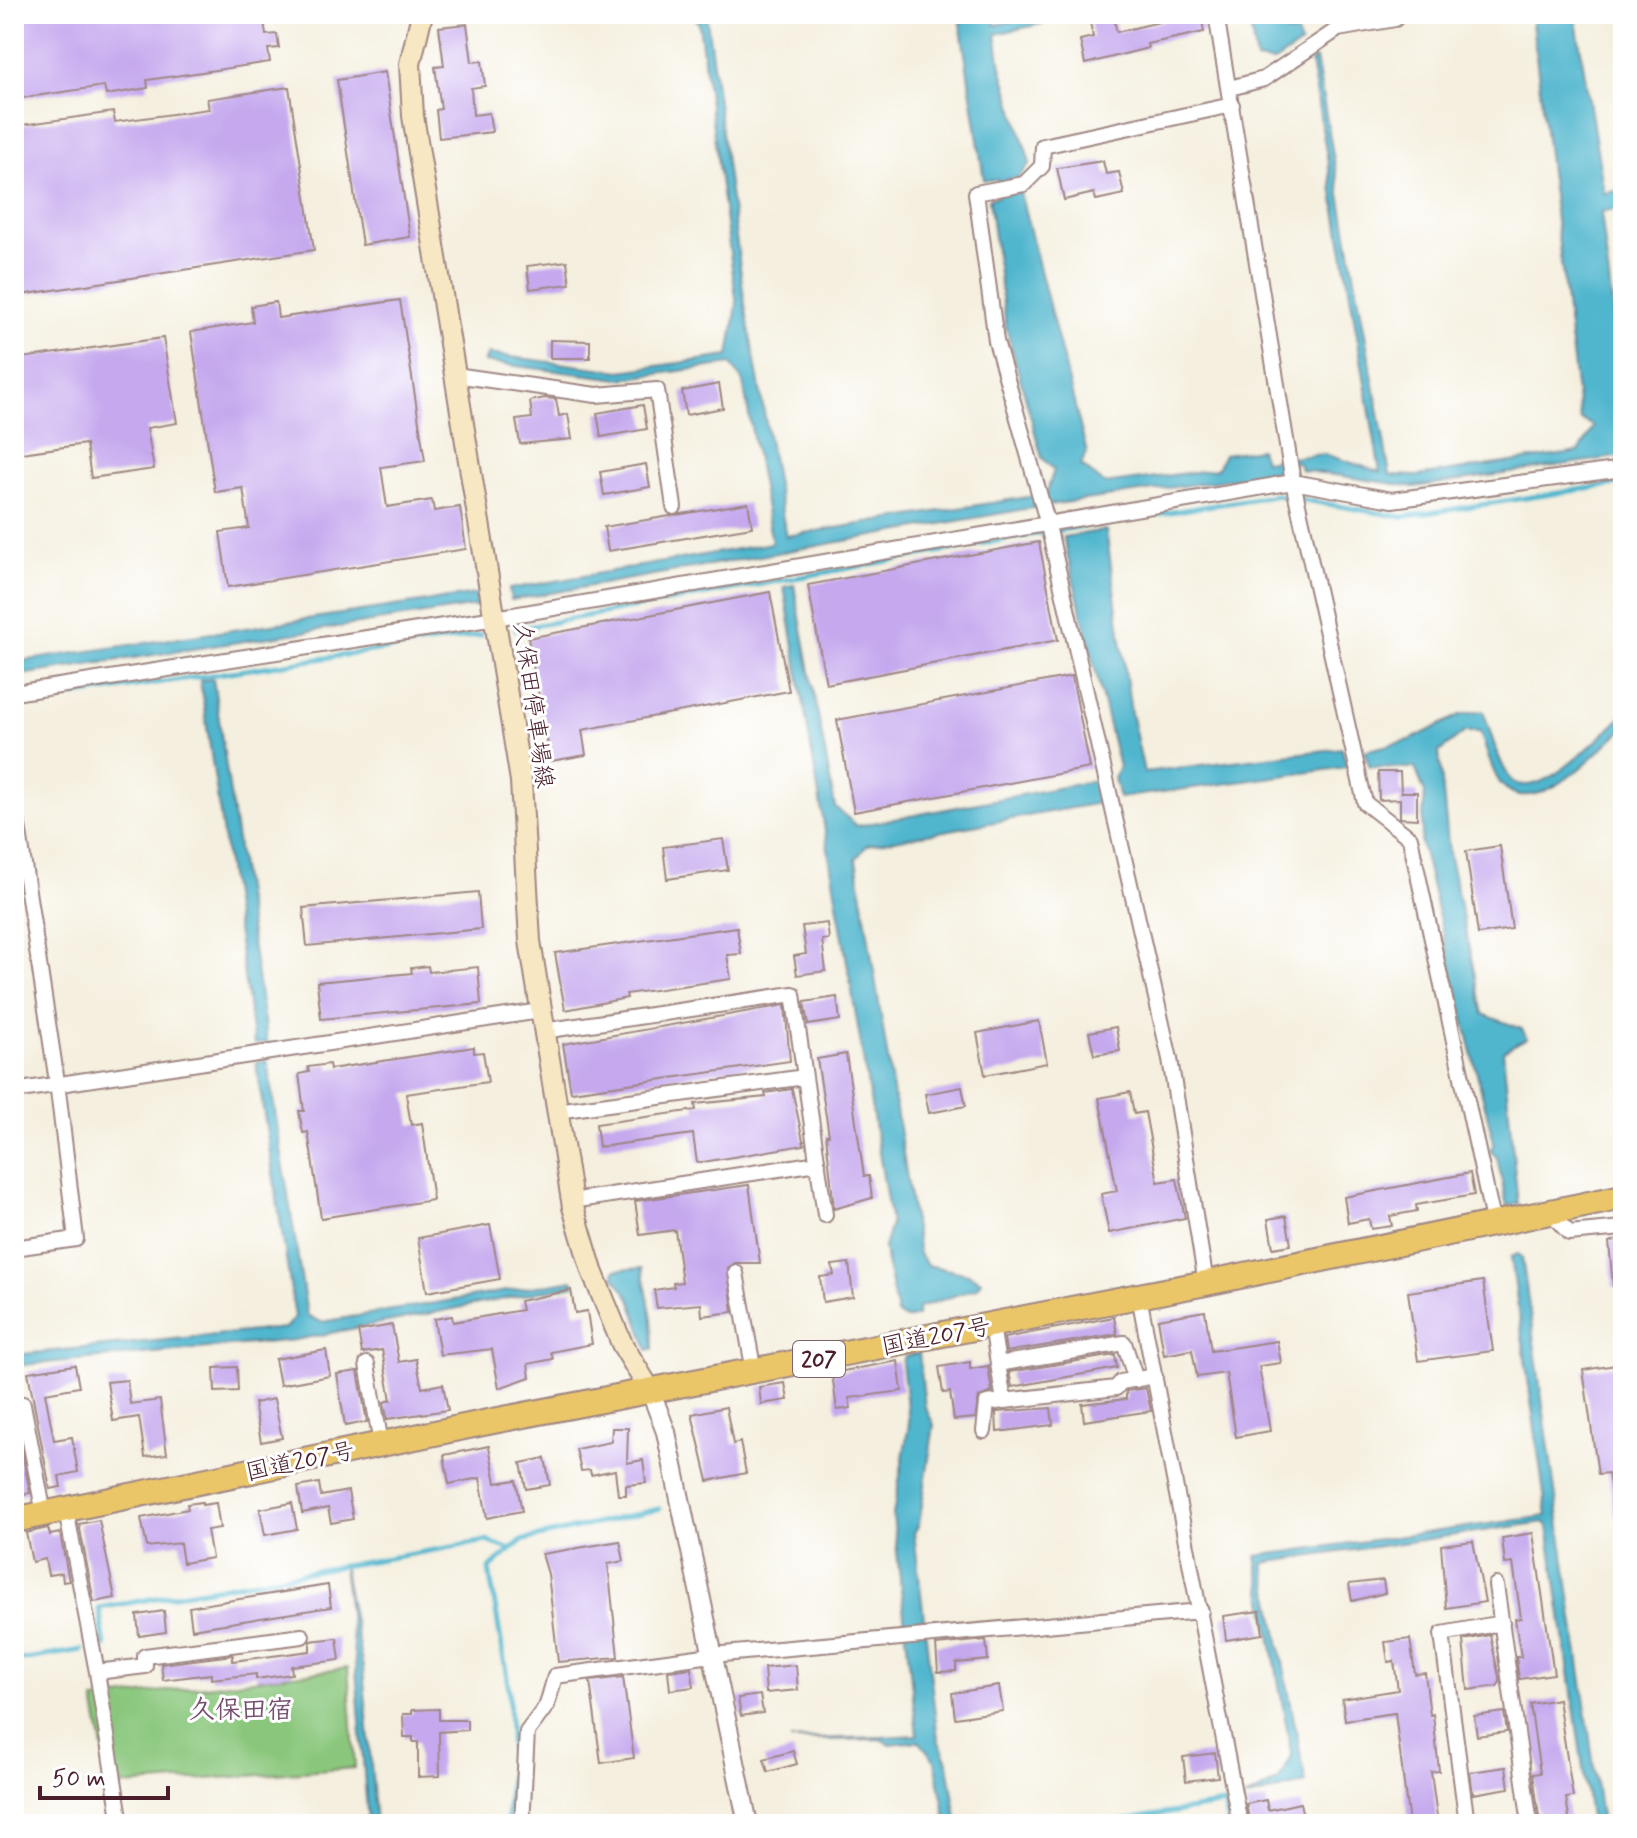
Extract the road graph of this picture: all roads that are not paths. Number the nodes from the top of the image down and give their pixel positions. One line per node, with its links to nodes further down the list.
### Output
1 (422, 14): 6 (main road, 久保田停車場線)
2 (1216, 14): 4 (street)
3 (1395, 19): 4 (street)
4 (1230, 88): 5 (street)
5 (1232, 105): 8 (street); 10 (street)
6 (455, 375): 9 (street); 11 (main road, 久保田停車場線)
7 (1623, 469): 8 (street)
8 (1294, 487): 10 (street); 25 (street)
9 (674, 507)
10 (1045, 516): 11 (street); 29 (street)
11 (495, 618): 12 (street); 15 (main road, 久保田停車場線)
12 (14, 693)
13 (14, 799): 14 (street)
14 (20, 880): 17 (street)
15 (541, 1021): 16 (street); 17 (street); 19 (main road, 久保田停車場線)
16 (805, 1077): 19 (street); 20 (street)
17 (57, 1082): 18 (street); 27 (street)
18 (14, 1091)
19 (557, 1111): 22 (main road, 久保田停車場線)
20 (818, 1163): 22 (street); 24 (street)
21 (1623, 1197): 23 (highway, 国道207号 / 207)
22 (572, 1201): 37 (main road, 久保田停車場線)
23 (1551, 1213): 25 (highway, 国道207号 / 207); 26 (street)
24 (825, 1215)
25 (1494, 1225): 29 (highway, 国道207号 / 207)
26 (1623, 1228)
27 (14, 1248)
28 (736, 1273): 34 (street)
29 (1206, 1283): 30 (highway, 国道207号 / 207)
30 (1139, 1296): 31 (highway, 国道207号 / 207); 35 (street)
31 (992, 1325): 33 (street); 34 (highway, 国道207号 / 207)
32 (367, 1364): 41 (street)
33 (998, 1364): 36 (street); 38 (street)
34 (754, 1372): 37 (highway, 国道207号 / 207)
35 (1155, 1376): 36 (street); 45 (street)
36 (1136, 1380): 38 (street)
37 (651, 1392): 41 (highway, 国道207号 / 207); 48 (street)
38 (1004, 1402): 40 (street)
39 (23, 1404): 42 (street)
40 (984, 1431)
41 (381, 1444): 42 (highway, 国道207号 / 207)
42 (55, 1512): 43 (highway, 国道207号 / 207); 49 (street)
43 (14, 1520)
44 (1496, 1585): 46 (street)
45 (1201, 1611): 48 (street); 53 (street)
46 (1502, 1623): 54 (street); 55 (street)
47 (302, 1636): 49 (street)
48 (712, 1655): 51 (street); 52 (street)
49 (97, 1672): 50 (street)
50 (121, 1824)
51 (522, 1824)
52 (748, 1824)
53 (1240, 1824)
54 (1467, 1824)
55 (1530, 1824)

